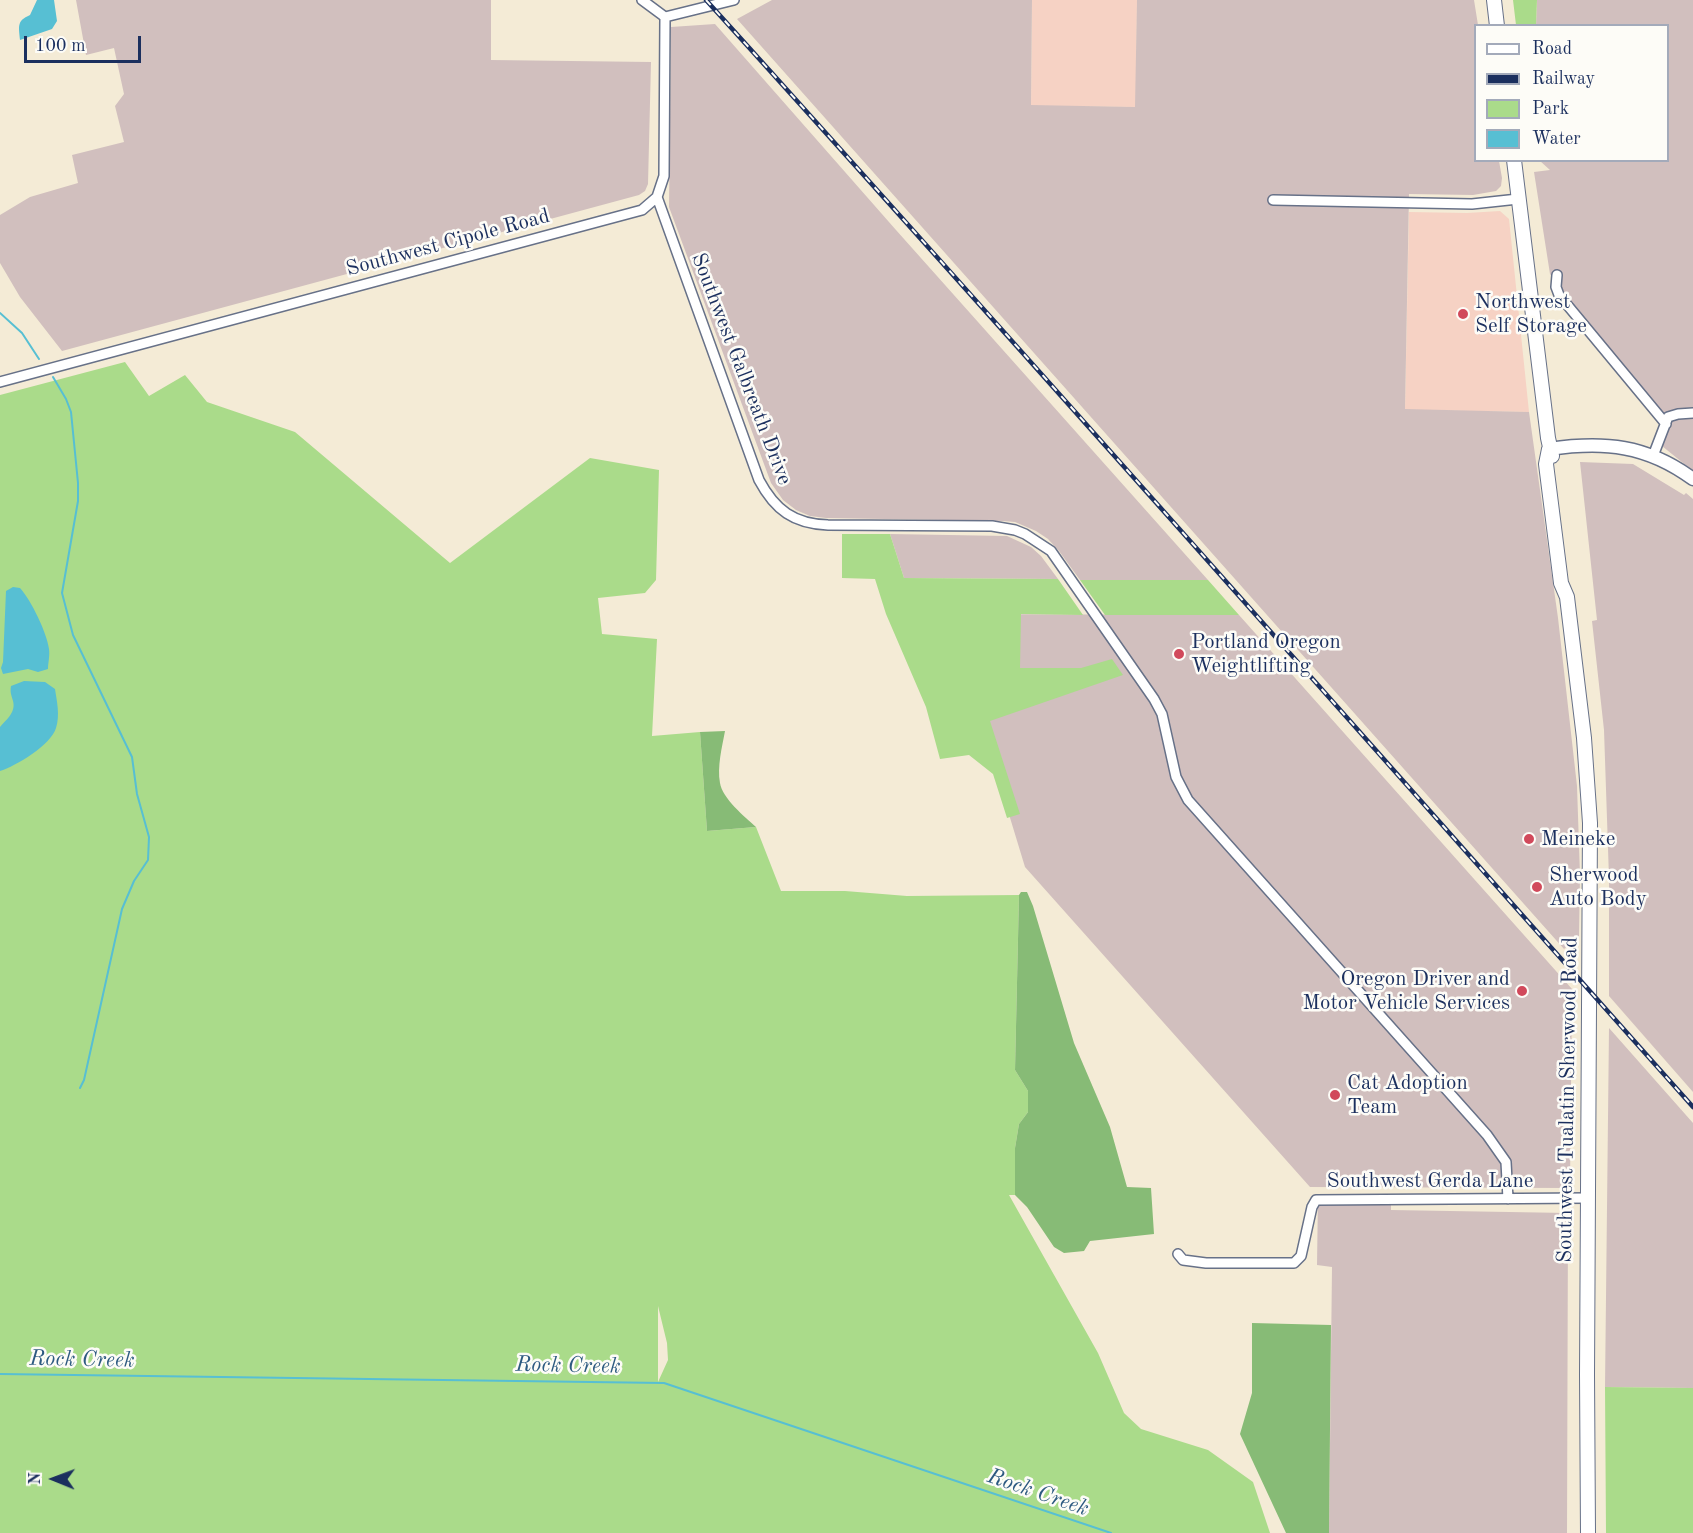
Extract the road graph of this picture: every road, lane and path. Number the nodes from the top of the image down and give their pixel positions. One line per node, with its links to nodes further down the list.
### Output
1 (642, 0): 4 (street)
2 (734, 0): 4 (street)
3 (1494, 0): 5 (highway)
4 (665, 17): 7 (street)
5 (1497, 24)
6 (1514, 162): 8 (highway, Southwest Tualatin Sherwood Road)
7 (657, 197): 11 (street, Southwest Cipole Road); 18 (street, Southwest Galbreath Drive)
8 (1518, 199): 9 (street); 14 (highway, Southwest Tualatin Sherwood Road)
9 (1273, 200)
10 (1557, 276): 13 (street)
11 (0, 382)
12 (1693, 413): 13 (street)
13 (1666, 424): 15 (street)
14 (1550, 449): 15 (main road); 17 (highway, Southwest Tualatin Sherwood Road)
15 (1653, 456): 16 (main road)
16 (1693, 479)
17 (1588, 1198): 18 (street, Southwest Gerda Lane); 20 (highway, Southwest Tualatin Sherwood Road)
18 (1508, 1199): 19 (street, Southwest Gerda Lane)
19 (1178, 1254)
20 (1588, 1533)

